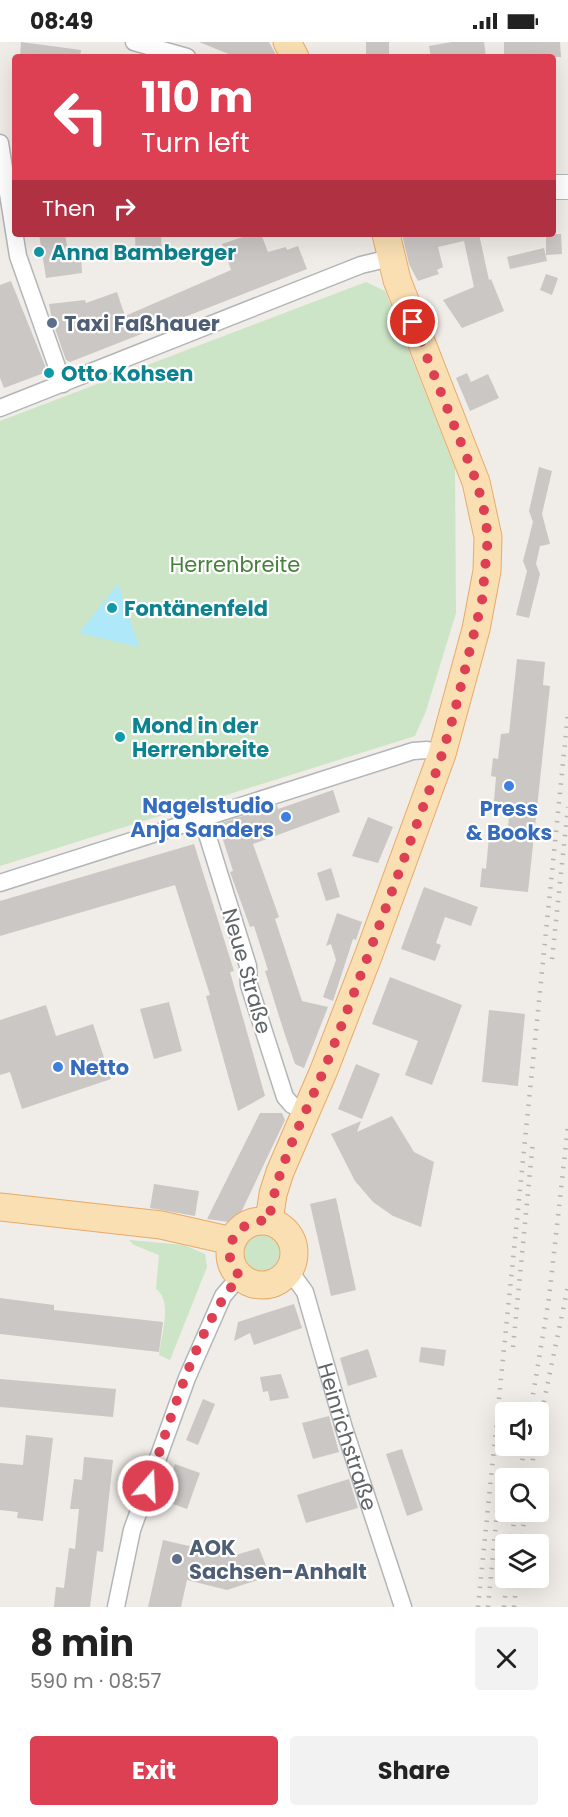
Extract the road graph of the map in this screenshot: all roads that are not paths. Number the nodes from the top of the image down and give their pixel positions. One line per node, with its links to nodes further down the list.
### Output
1 (134, 42): 2 (street)
2 (176, 54)
3 (0, 145): 4 (street)
4 (12, 219)
5 (15, 237): 7 (street)
6 (388, 246): 7 (street); 9 (main road)
7 (63, 384): 8 (street)
8 (0, 408)
9 (442, 754): 10 (street); 12 (main road)
10 (202, 818): 11 (street); 12 (street, Neue Straße)
11 (0, 883)
12 (307, 1112): 14 (main road)
13 (0, 1206): 15 (main road)
14 (269, 1221): 15 (main road); 16 (main road)
15 (232, 1241): 17 (main road)
16 (289, 1270): 17 (main road); 19 (street, Heinrichstraße)
17 (240, 1276): 18 (street)
18 (116, 1607)
19 (403, 1607)

